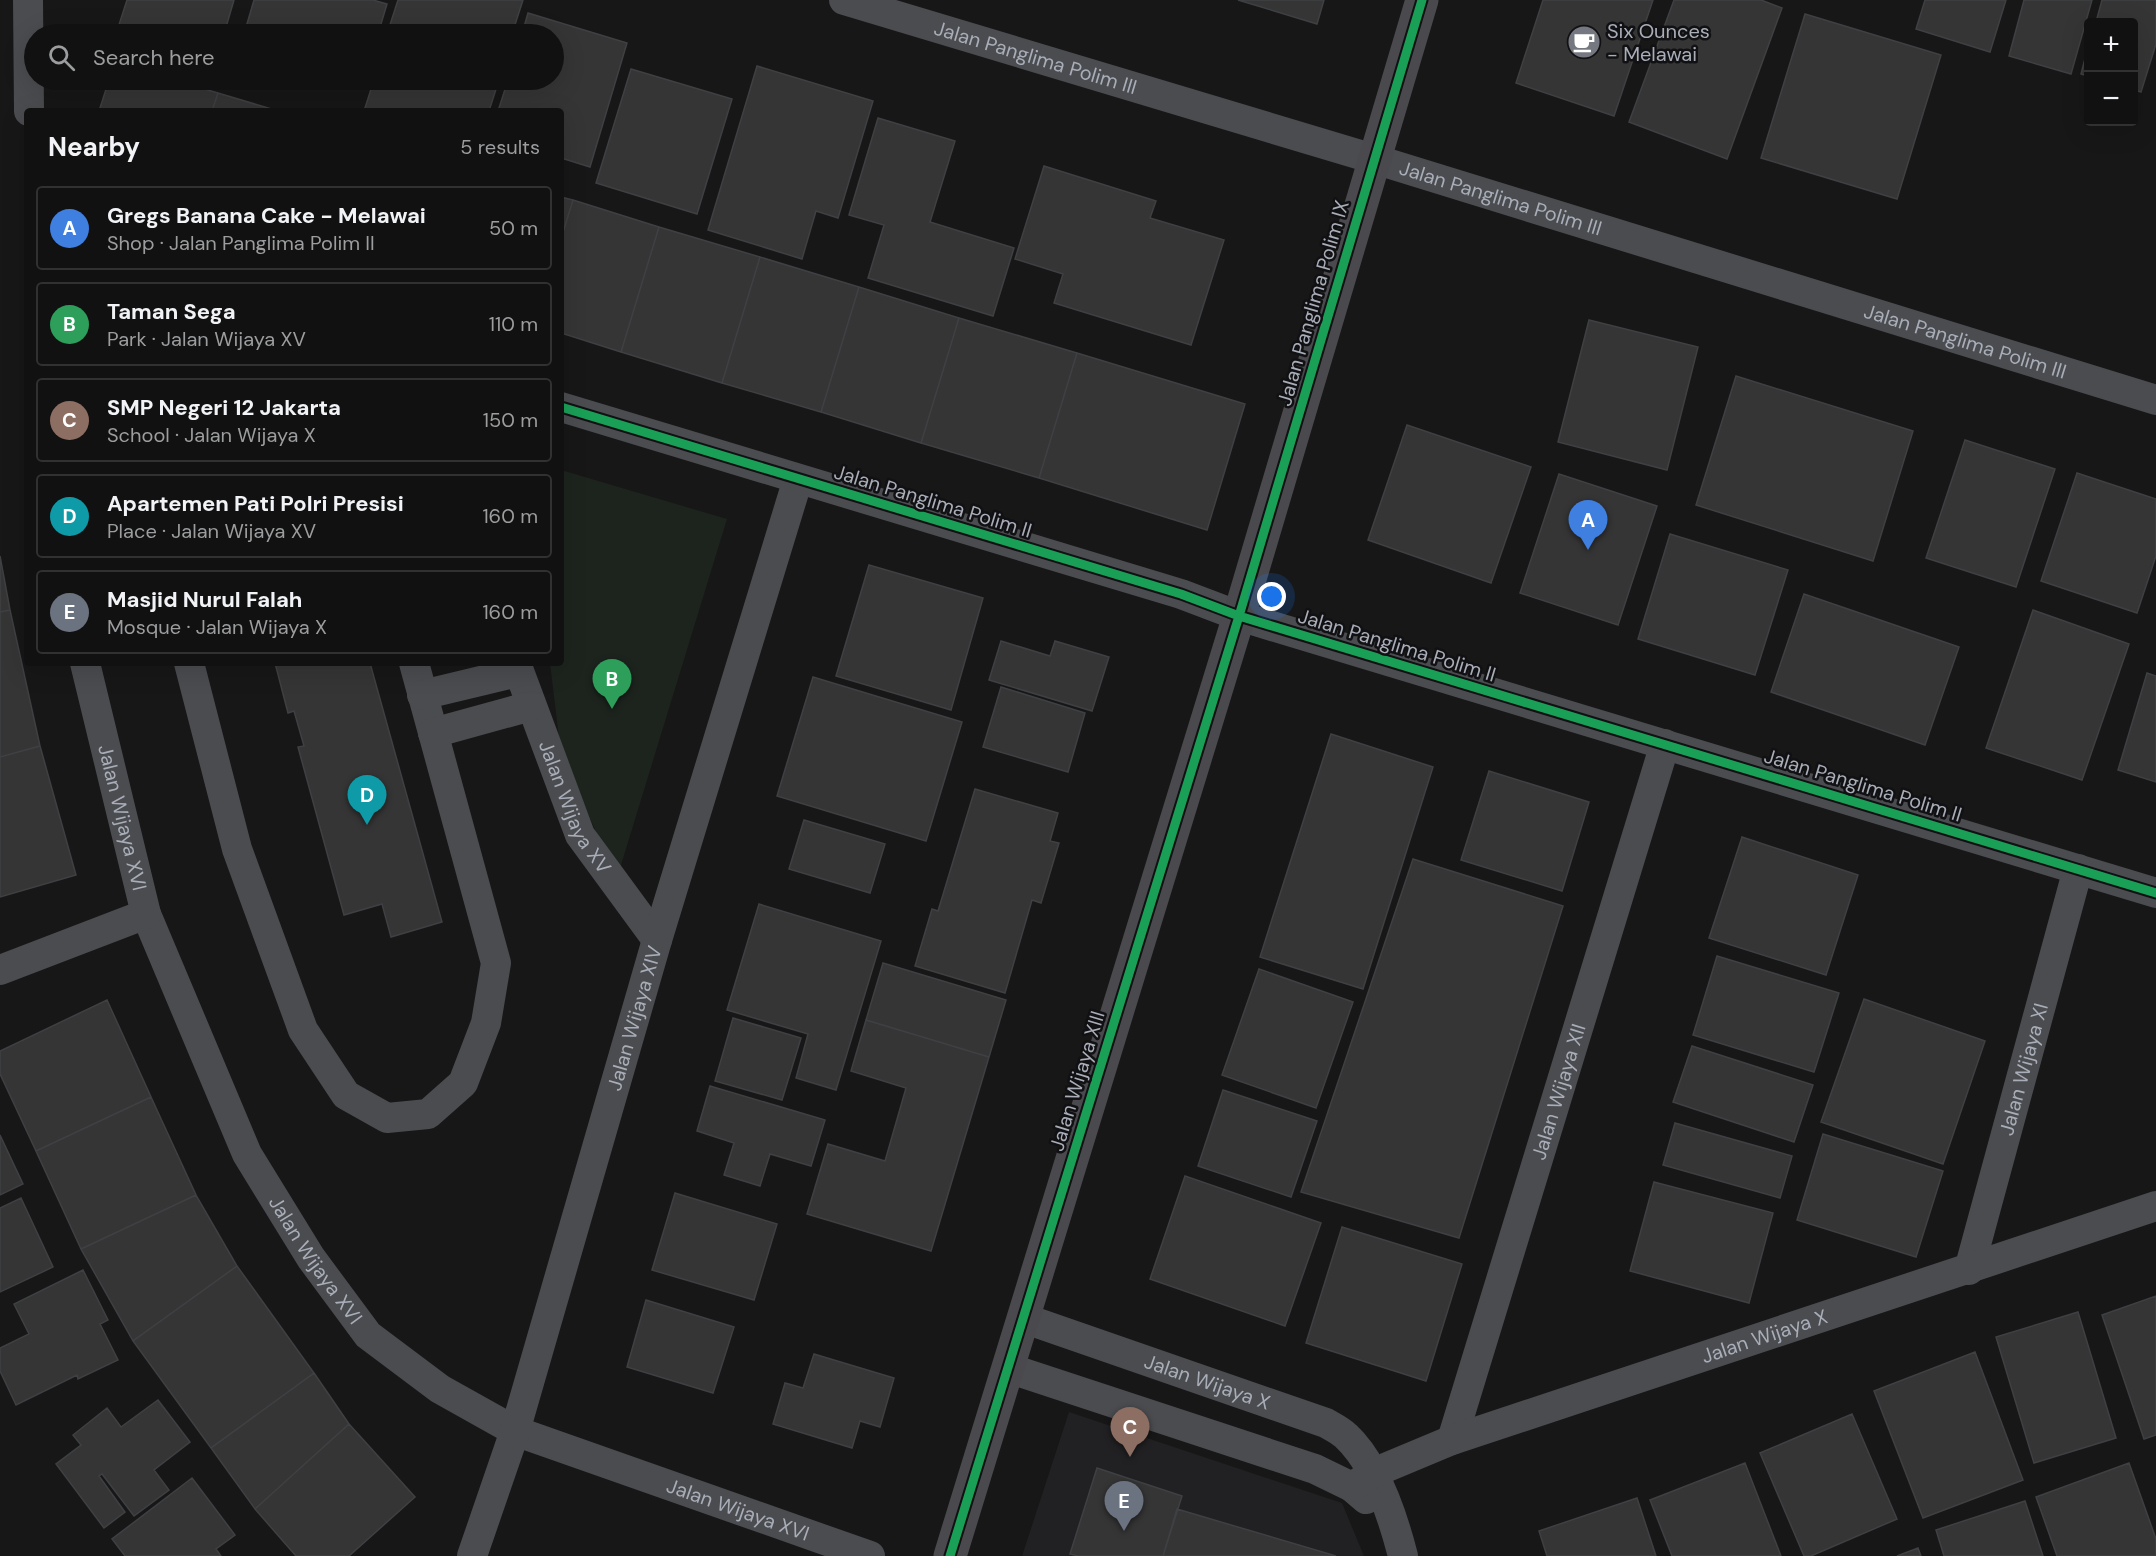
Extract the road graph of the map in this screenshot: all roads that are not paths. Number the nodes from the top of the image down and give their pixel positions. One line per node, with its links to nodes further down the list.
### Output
1 (28, 0): 4 (street)
2 (844, 0): 7 (street, Jalan Panglima Polim III)
3 (1422, 0): 7 (street, Jalan Panglima Polim IX)
4 (28, 24)
5 (28, 90): 6 (street)
6 (28, 108)
7 (1374, 159): 8 (street, Jalan Panglima Polim III); 11 (street, Jalan Panglima Polim IX)
8 (2156, 400)
9 (564, 407): 10 (street, Jalan Panglima Polim II)
10 (798, 479): 11 (street, Jalan Panglima Polim II); 23 (street, Jalan Wijaya XIV)
11 (1239, 616): 19 (street, Jalan Panglima Polim II); 27 (street, Jalan Wijaya XIII)
12 (86, 666): 22 (street, Jalan Wijaya XVI)
13 (190, 666): 18 (street)
14 (415, 666): 16 (street)
15 (517, 667): 16 (street); 17 (street, Jalan Wijaya XV)
16 (422, 695): 18 (street)
17 (531, 706): 18 (street); 23 (street, Jalan Wijaya XV)
18 (432, 733)
19 (1665, 744): 20 (street, Jalan Panglima Polim II); 30 (street, Jalan Wijaya XII)
20 (2078, 869): 21 (street, Jalan Panglima Polim II); 26 (street, Jalan Wijaya XI)
21 (2156, 893)
22 (146, 914): 24 (street); 29 (street, Jalan Wijaya XVI)
23 (657, 940): 29 (street, Jalan Wijaya XIV)
24 (0, 970)
25 (2156, 1206): 26 (street, Jalan Wijaya X)
26 (1969, 1270): 30 (street, Jalan Wijaya X)
27 (1023, 1318): 28 (street, Jalan Wijaya XIII); 31 (street, Jalan Wijaya X)
28 (1008, 1368): 31 (street, Jalan Wijaya X); 34 (street, Jalan Wijaya XIII)
29 (515, 1431): 32 (street, Jalan Wijaya XIV); 33 (street, Jalan Wijaya XVI)
30 (1452, 1440): 31 (street, Jalan Wijaya X)
31 (1363, 1480): 35 (street, Jalan Wijaya X)
32 (472, 1556)
33 (870, 1556)
34 (950, 1556)
35 (1403, 1556)

